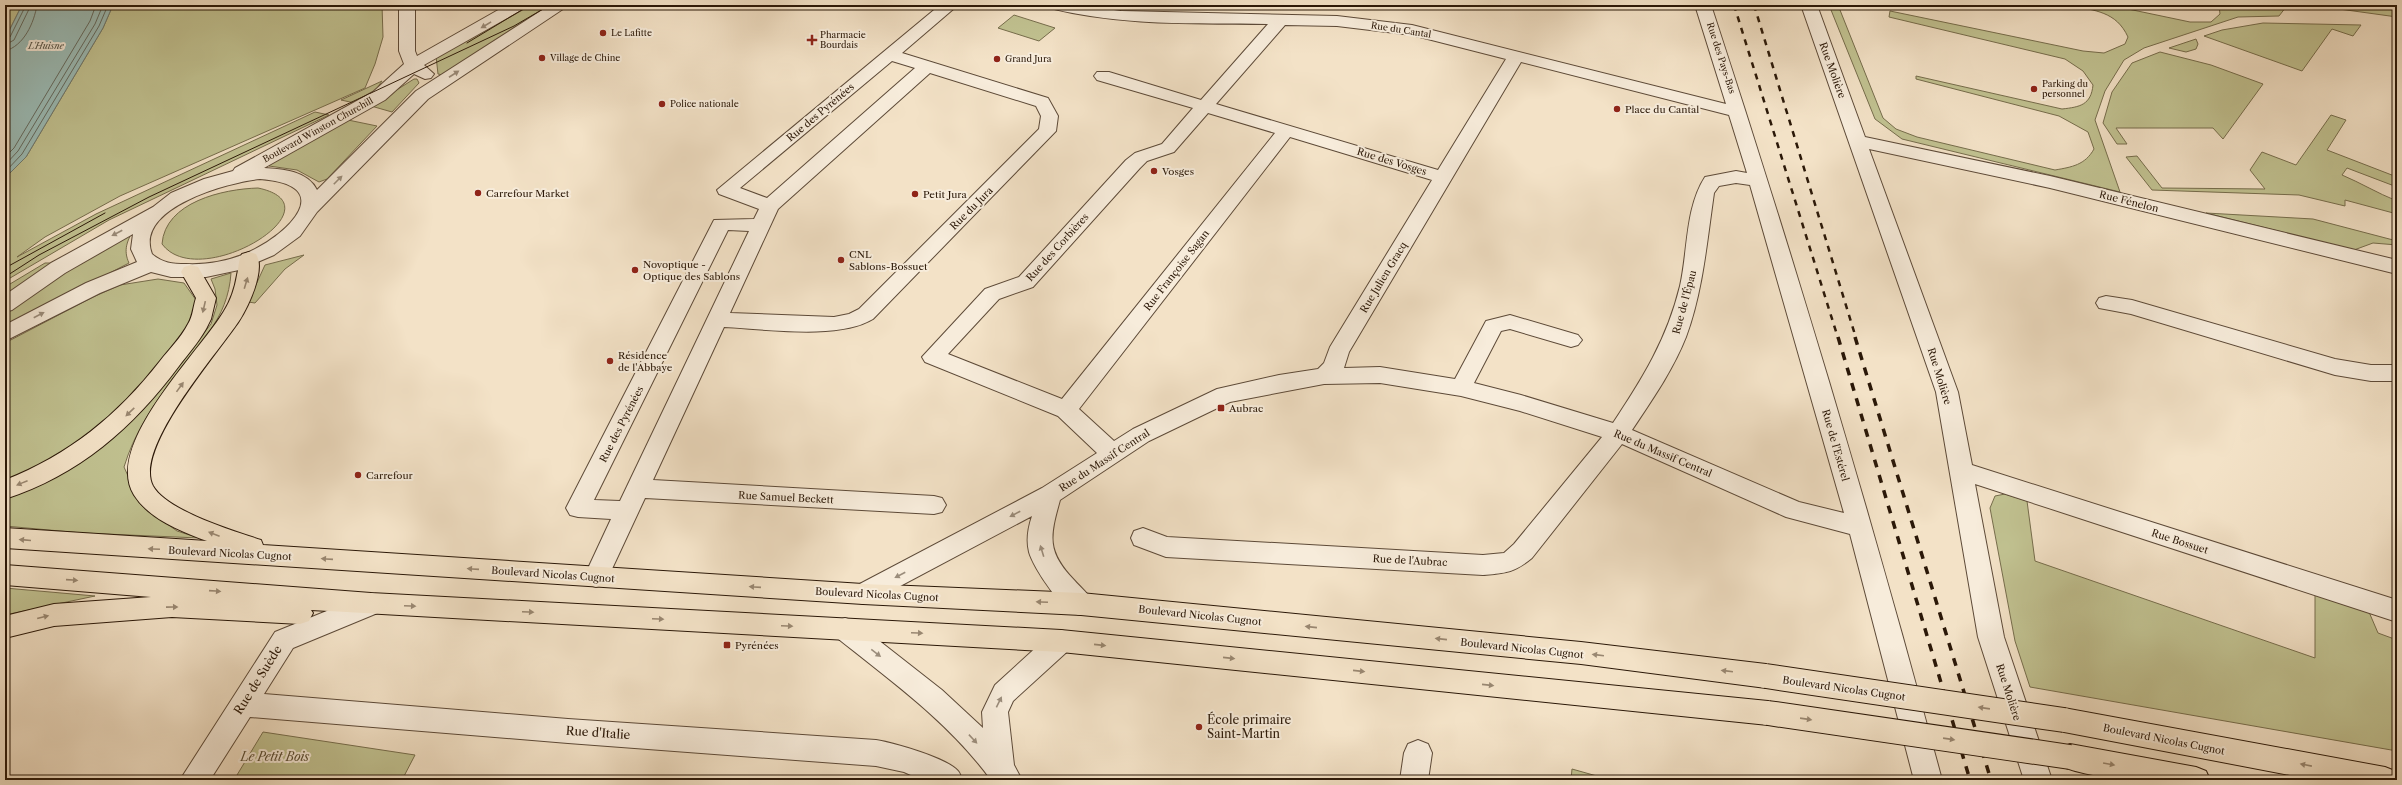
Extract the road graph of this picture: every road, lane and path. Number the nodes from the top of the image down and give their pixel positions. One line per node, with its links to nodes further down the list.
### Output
1 (407, 5): 15 (street)
2 (519, 5): 15 (street, Boulevard Winston Churchill, one-way to 15)
3 (561, 5): 18 (street, one-way to 3)
4 (950, 5): 13 (street, Rue des Pyrénées)
5 (1056, 5): 9 (street, Rue du Cantal)
6 (1346, 5): 12 (street)
7 (1703, 5): 20 (street, Rue des Pays-Bas)
8 (1809, 5): 22 (street, Rue Molière)
9 (1122, 10): 10 (street, Rue du Cantal)
10 (1255, 12): 11 (street, Rue du Cantal)
11 (1281, 19): 12 (street, Rue du Cantal); 19 (street, Rue des Corbières)
12 (1338, 21): 14 (street, Rue du Cantal)
13 (890, 55): 16 (street, Rue du Jura); 28 (street, Rue des Pyrénées)
14 (1517, 55): 20 (street, Rue du Cantal); 24 (street)
15 (413, 65): 18 (street); 23 (street, Boulevard Winston Churchill)
16 (927, 67): 28 (street); 35 (street, Rue du Jura)
17 (1103, 76): 19 (street)
18 (422, 95): 27 (street, one-way to 18)
19 (1205, 106): 21 (street, Rue des Vosges); 41 (street, Rue des Corbières)
20 (1738, 112): 25 (street, Rue de l'Estérel)
21 (1287, 130): 24 (street, Rue des Vosges); 41 (street, Rue Françoise Sagan)
22 (1859, 141): 31 (street, Rue Fénelon); 44 (street, Rue Molière)
23 (236, 176): 26 (street); 27 (street)
24 (1443, 176): 39 (street, Rue Julien Gracq)
25 (1758, 180): 42 (street, Rue de l'Épau); 50 (street, Rue de l'Estérel)
26 (164, 208): 30 (street); 34 (street, one-way to 34)
27 (310, 208): 29 (street)
28 (765, 216): 35 (street); 49 (street, Rue des Pyrénées)
29 (252, 258): 32 (street); 53 (main road, one-way to 29)
30 (151, 264): 32 (street); 36 (street, one-way to 30)
31 (2397, 267)
32 (191, 272): 46 (main road, one-way to 46)
33 (2106, 303): 38 (street)
34 (5, 305)
35 (717, 320): 45 (street)
36 (5, 334)
37 (1571, 340): 40 (street)
38 (2397, 373)
39 (1324, 376): 40 (street, Rue du Massif Central); 43 (street, Rue du Massif Central)
40 (1461, 388): 42 (street, Rue du Massif Central)
41 (1066, 410): 43 (street, Rue des Corbières)
42 (1618, 433): 50 (street, Rue du Massif Central); 52 (street, Rue de l'Aubrac)
43 (1112, 454): 47 (street, Rue du Massif Central)
44 (1962, 471): 59 (street, Rue Bossuet); 70 (street, Rue Molière)
45 (637, 488): 48 (street, Rue Samuel Beckett); 49 (street)
46 (5, 490)
47 (1050, 495): 56 (street, Rue du Massif Central, one-way to 56); 58 (street, Rue du Massif Central, one-way to 47)
48 (934, 505)
49 (627, 512): 55 (street)
50 (1861, 527): 69 (street, Rue de l'Estérel)
51 (5, 538): 53 (main road, Boulevard Nicolas Cugnot, one-way to 51)
52 (1143, 538)
53 (277, 556): 55 (main road, Boulevard Nicolas Cugnot, one-way to 53)
54 (5, 575): 57 (main road, one-way to 57)
55 (596, 577): 56 (main road, Boulevard Nicolas Cugnot, one-way to 55)
56 (863, 594): 58 (main road, Boulevard Nicolas Cugnot, one-way to 56)
57 (371, 604): 60 (main road, one-way to 57); 61 (main road, one-way to 61); 63 (street, Rue de Suède)
58 (1081, 604): 72 (main road, Boulevard Nicolas Cugnot, one-way to 58, bridge)
59 (2397, 610)
60 (5, 627)
61 (845, 629): 62 (main road, one-way to 62); 65 (street, one-way to 65)
62 (1061, 641): 65 (street, one-way to 62); 71 (main road, one-way to 71, bridge)
63 (243, 704): 66 (street, Rue de Suède); 67 (street, Rue d'Italie)
64 (1418, 753): 68 (street)
65 (1004, 774)
66 (194, 780)
67 (948, 780)
68 (1414, 780)
69 (1928, 780)
70 (2038, 780)
71 (2196, 780)
72 (2385, 780)

